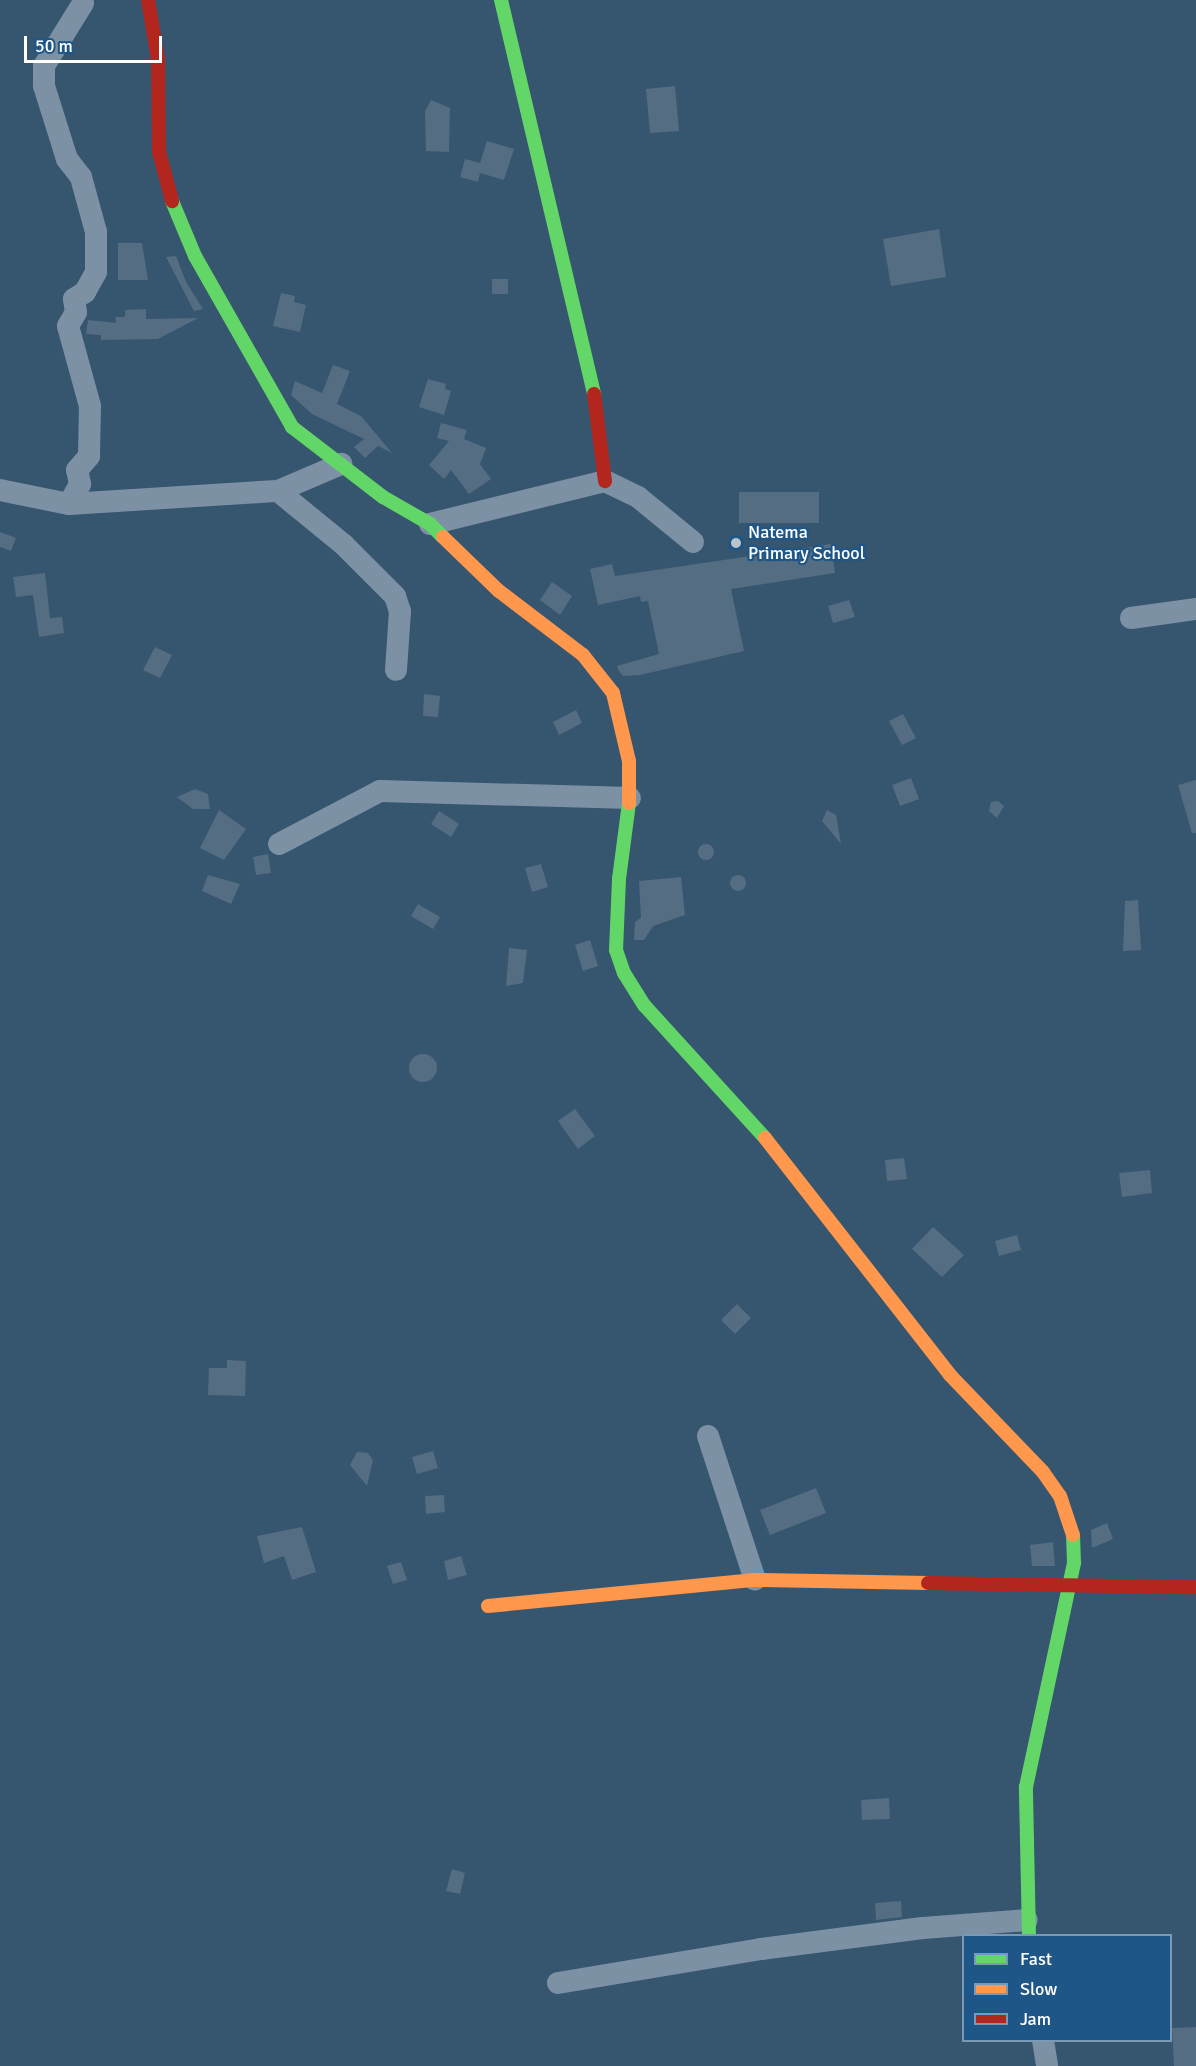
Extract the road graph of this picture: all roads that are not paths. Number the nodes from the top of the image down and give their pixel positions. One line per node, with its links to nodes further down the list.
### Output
1 (60, 0): 4 (street)
2 (148, 0): 5 (street)
3 (501, 0): 6 (street)
4 (90, 2): 9 (street)
5 (341, 464): 8 (street); 10 (street)
6 (605, 481): 10 (street); 11 (street)
7 (0, 490): 9 (street)
8 (278, 491): 9 (street); 14 (street)
9 (69, 504)
10 (430, 525): 15 (street)
11 (693, 542)
12 (1196, 609): 13 (street)
13 (1131, 618)
14 (396, 670)
15 (630, 798): 16 (street); 19 (street)
16 (279, 844)
17 (708, 1436): 18 (street)
18 (755, 1580): 19 (street); 21 (street)
19 (1066, 1586): 20 (street); 22 (street)
20 (1196, 1587)
21 (488, 1606)
22 (1028, 1928): 23 (street)
23 (558, 1983)
24 (1043, 2042): 25 (street)
25 (1047, 2066)

